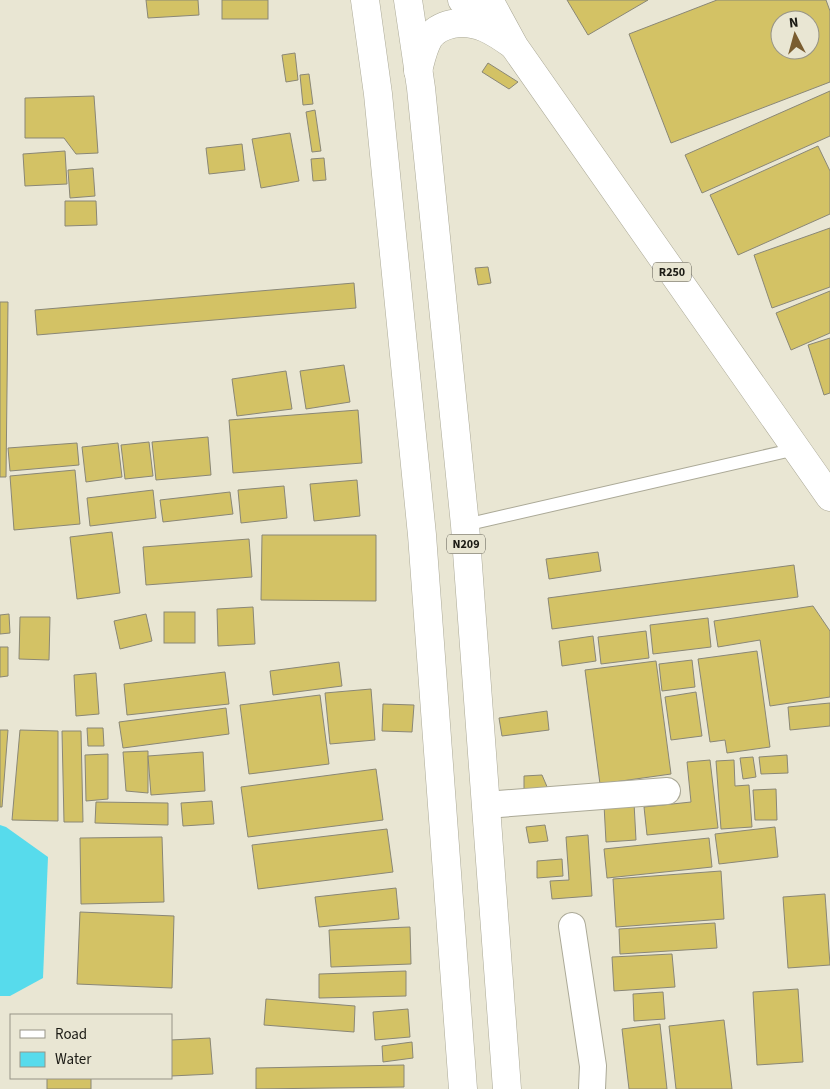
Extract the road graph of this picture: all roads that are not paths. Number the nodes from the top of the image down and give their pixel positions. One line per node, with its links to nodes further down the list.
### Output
1 (364, 0): 13 (main road)
2 (408, 0): 6 (main road, N209)
3 (462, 0): 5 (main road, R250)
4 (489, 0): 5 (main road, R250)
5 (514, 46): 6 (main road); 7 (main road, R250)
6 (418, 71): 9 (main road, N209)
7 (796, 449): 8 (main road, R250); 9 (lane)
8 (830, 497)
9 (465, 525): 11 (main road, N209)
10 (667, 791): 11 (street)
11 (486, 805): 14 (main road, N209)
12 (572, 926): 15 (street)
13 (463, 1089)
14 (507, 1089)
15 (592, 1089)

